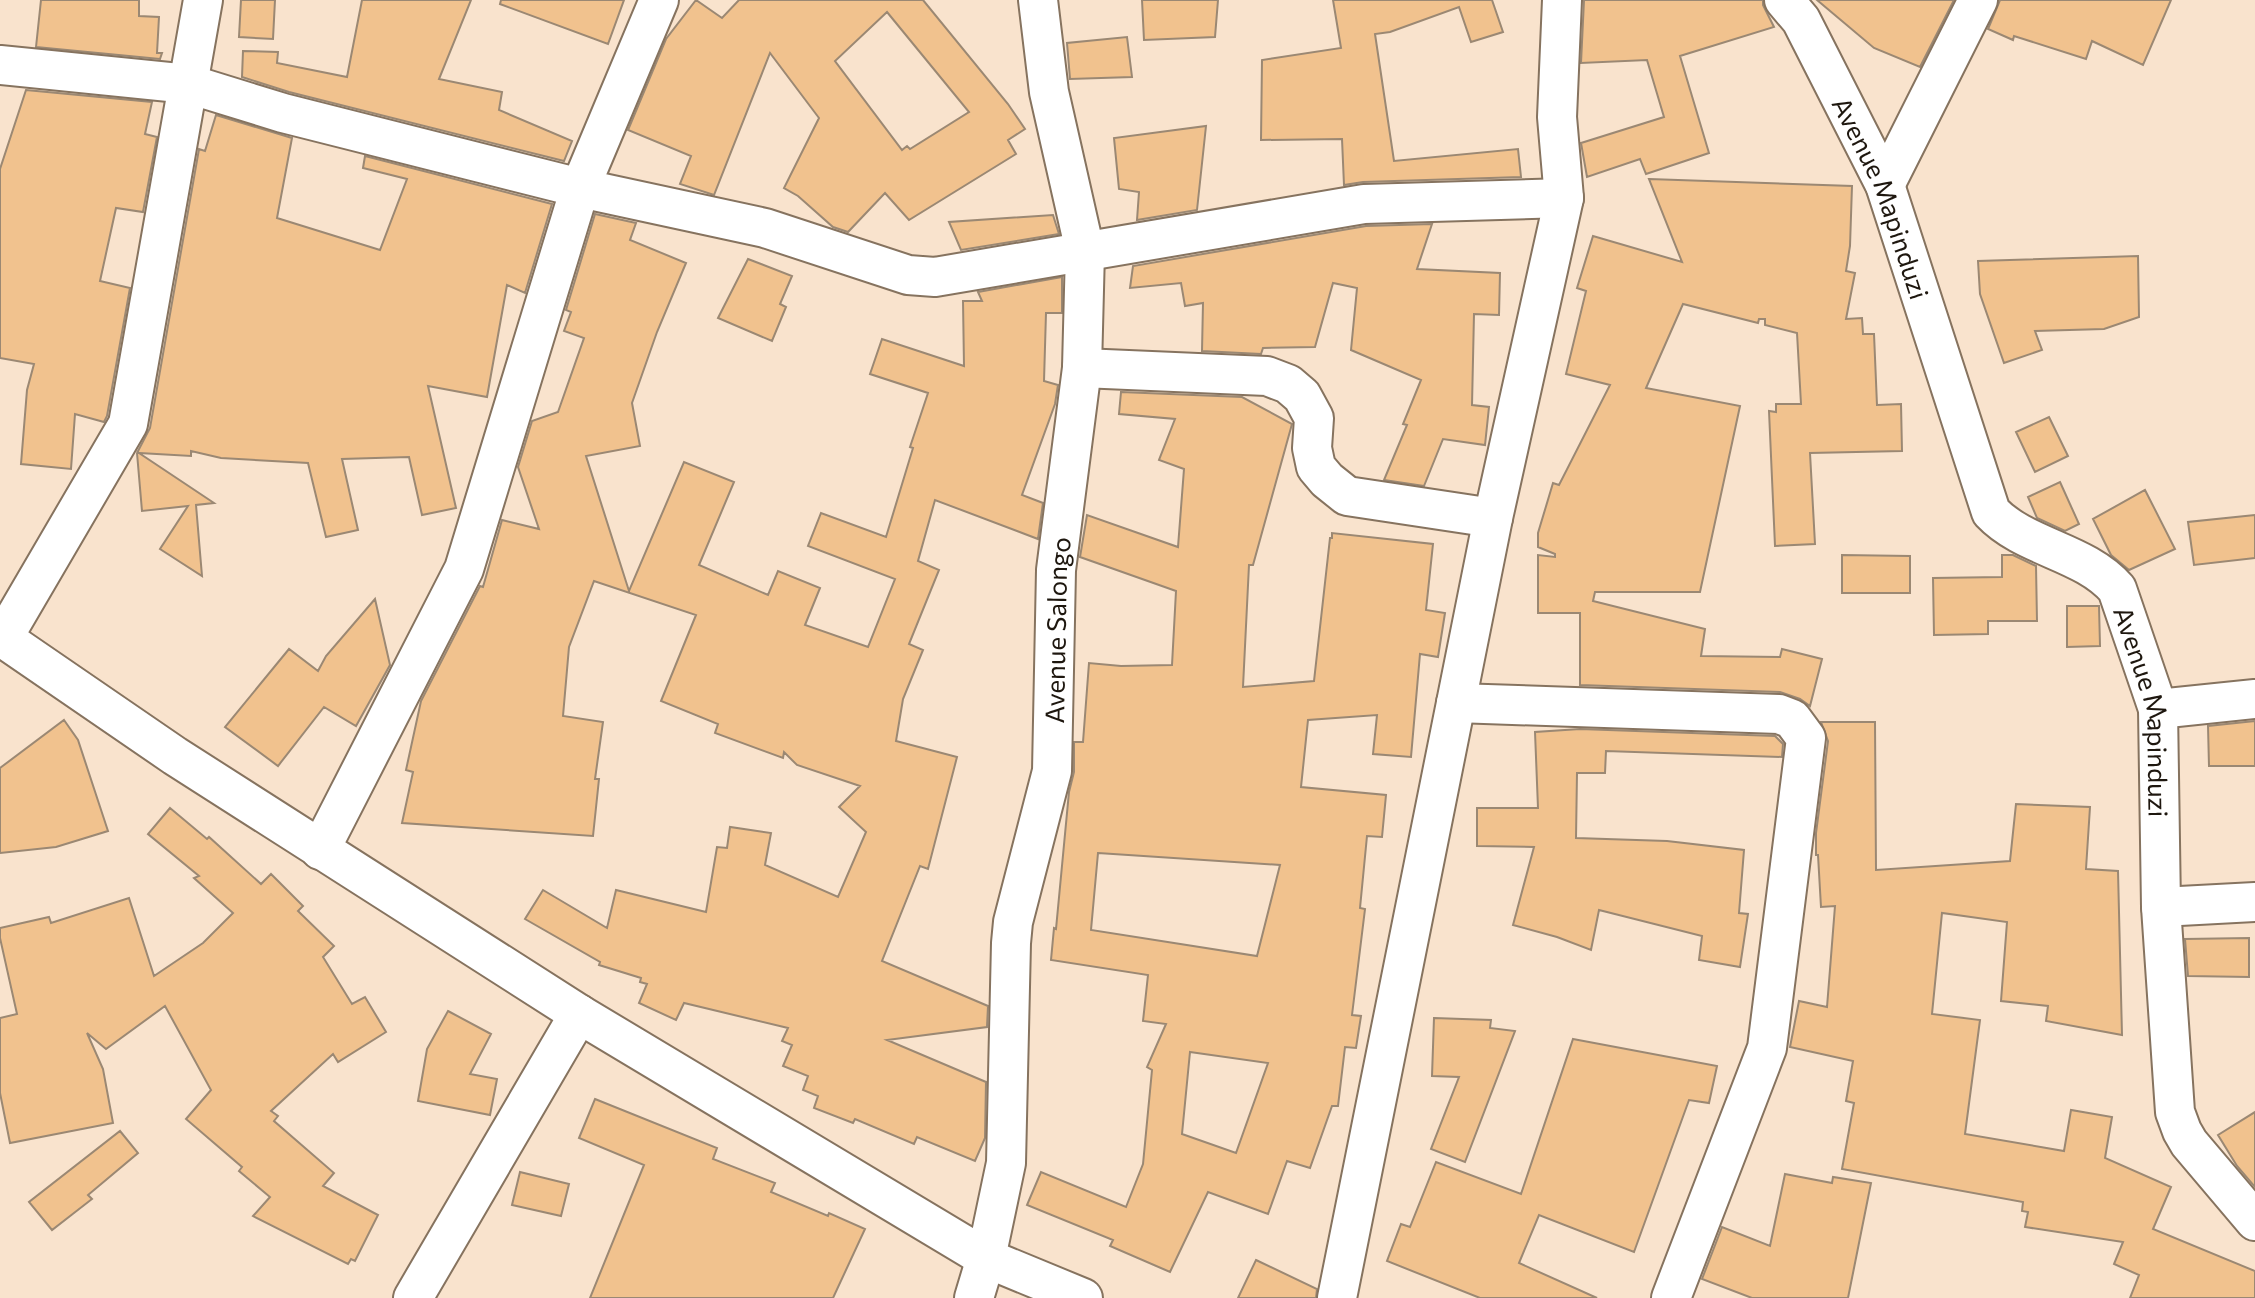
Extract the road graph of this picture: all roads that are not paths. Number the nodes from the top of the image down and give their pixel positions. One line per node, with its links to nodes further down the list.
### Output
1 (203, 0): 8 (street)
2 (659, 0): 10 (street)
3 (1038, 0): 12 (street, Avenue Salongo)
4 (1562, 0): 11 (street)
5 (1784, 0): 9 (street, Avenue Mapinduzi)
6 (1978, 0): 9 (street)
7 (0, 65): 8 (street)
8 (189, 84): 10 (street); 15 (street)
9 (1885, 185): 18 (street, Avenue Mapinduzi)
10 (580, 188): 12 (street); 19 (street)
11 (1564, 198): 12 (street); 14 (street)
12 (1085, 251): 13 (street, Avenue Salongo)
13 (1082, 368): 14 (street); 24 (street, Avenue Salongo)
14 (1493, 518): 17 (street)
15 (2, 637): 19 (street)
16 (2255, 699): 18 (street)
17 (1455, 703): 28 (street); 29 (street)
18 (2158, 709): 21 (street, Avenue Mapinduzi)
19 (320, 850): 22 (street)
20 (2255, 902): 21 (street)
21 (2161, 907): 23 (street, Avenue Mapinduzi)
22 (579, 1014): 24 (street); 25 (street)
23 (2255, 1220)
24 (986, 1258): 26 (street, Avenue Salongo); 27 (street)
25 (413, 1298)
26 (974, 1298)
27 (1083, 1298)
28 (1336, 1298)
29 (1671, 1298)

